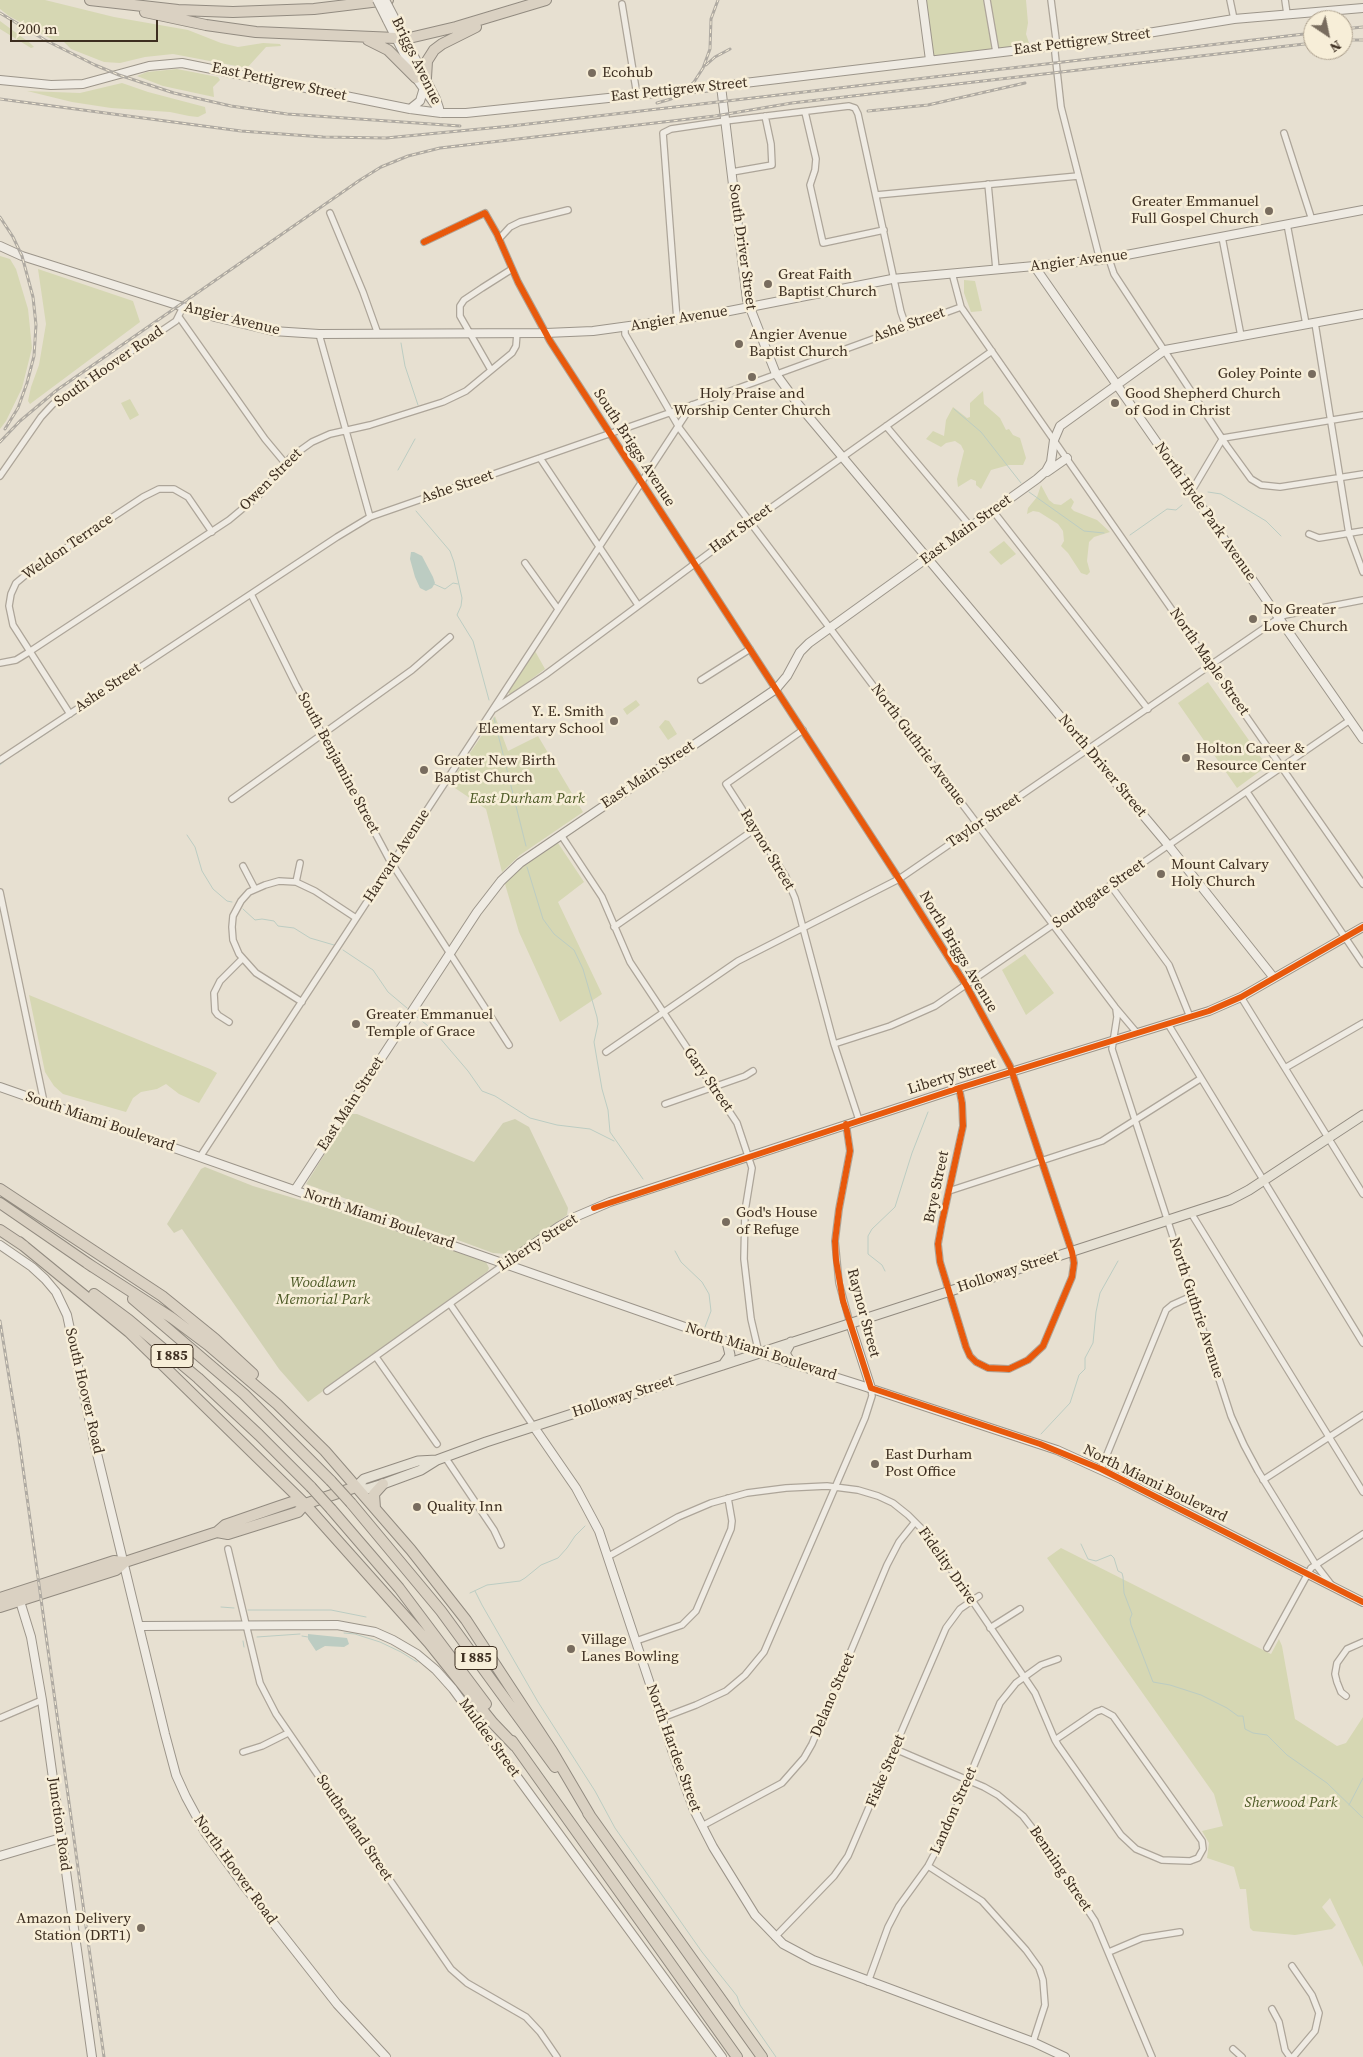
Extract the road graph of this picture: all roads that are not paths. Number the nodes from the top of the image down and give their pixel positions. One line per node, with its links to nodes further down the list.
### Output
1 (90, 0): 10 (highway)
2 (377, 0): 16 (street, Briggs Avenue, bridge)
3 (387, 0): 10 (highway); 16 (street, Briggs Avenue, bridge)
4 (546, 0): 11 (highway)
5 (922, 0): 21 (street)
6 (987, 0): 20 (street)
7 (1051, 0): 19 (street)
8 (1230, 0): 15 (street)
9 (1285, 0): 14 (street)
10 (105, 3): 17 (highway)
11 (534, 4): 18 (highway); 22 (highway)
12 (622, 4): 26 (street)
13 (1363, 8): 14 (street, East Pettigrew Street)
14 (1287, 14): 15 (street, East Pettigrew Street)
15 (1234, 19): 19 (street, East Pettigrew Street)
16 (391, 20): 18 (street, Briggs Avenue)
17 (358, 37): 18 (highway); 22 (highway)
18 (400, 38): 22 (street, Briggs Avenue)
19 (1055, 45): 20 (street, East Pettigrew Street); 34 (street)
20 (996, 52): 21 (street, East Pettigrew Street)
21 (930, 60): 24 (street, East Pettigrew Street)
22 (421, 78): 25 (street, Briggs Avenue); 29 (street, Briggs Avenue)
23 (0, 80): 27 (street, East Pettigrew Street)
24 (721, 86): 26 (street, East Pettigrew Street); 31 (street, South Driver Street)
25 (424, 91): 27 (street); 29 (street, Briggs Avenue)
26 (637, 95): 29 (street, East Pettigrew Street)
27 (410, 109): 29 (street, East Pettigrew Street)
28 (804, 112): 30 (street); 36 (street); 42 (street)
29 (440, 113)
30 (765, 116): 31 (street); 33 (street)
31 (725, 121): 33 (street, South Driver Street); 58 (street)
32 (1284, 133): 40 (street)
33 (732, 172): 55 (street, South Driver Street)
34 (1078, 176): 35 (street); 47 (street)
35 (988, 184): 36 (street); 50 (street)
36 (876, 195): 42 (street)
37 (568, 210): 44 (street)
38 (1363, 210): 40 (street, Angier Avenue)
39 (330, 213): 66 (street)
40 (1312, 220): 41 (street, Angier Avenue)
41 (1287, 224): 43 (street, Angier Avenue); 60 (street)
42 (884, 230): 52 (street)
43 (1222, 237): 47 (street, Angier Avenue); 68 (street)
44 (499, 239): 45 (street, South Briggs Avenue); 49 (street, South Briggs Avenue)
45 (424, 242)
46 (0, 246): 53 (street, Angier Avenue)
47 (1104, 260): 48 (street, Angier Avenue); 69 (street)
48 (1036, 266): 50 (street, Angier Avenue); 73 (street, North Hyde Park Avenue)
49 (512, 269): 64 (street, South Briggs Avenue); 67 (street)
50 (996, 269): 51 (street, Angier Avenue)
51 (952, 273): 52 (street, Angier Avenue); 54 (street)
52 (895, 278): 55 (street, Angier Avenue); 61 (street)
53 (183, 307): 57 (street, South Hoover Road); 65 (street, Angier Avenue)
54 (961, 307): 61 (street, Ashe Street); 70 (street, North Maple Street)
55 (749, 308): 58 (street, Angier Avenue); 72 (street, South Driver Street)
56 (1363, 314): 59 (street, East Main Street)
57 (180, 316): 87 (street); 89 (street, South Hoover Road)
58 (677, 320): 62 (street, Angier Avenue)
59 (1315, 323): 60 (street, East Main Street); 77 (street)
60 (1306, 324): 68 (street, East Main Street)
61 (906, 326): 72 (street, Ashe Street)
62 (625, 327): 64 (street, Angier Avenue); 75 (street, North Guthrie Avenue)
63 (517, 333): 64 (street, Angier Avenue); 67 (street, Angier Avenue); 71 (street, Owen Street)
64 (546, 333): 81 (street, South Briggs Avenue)
65 (319, 334): 66 (street, Angier Avenue); 80 (street)
66 (378, 334): 67 (street, Angier Avenue)
67 (470, 334): 71 (street)
68 (1241, 336): 69 (street, East Main Street)
69 (1165, 350): 73 (street, East Main Street); 82 (street)
70 (992, 351): 79 (street, Hart Street); 83 (street, North Maple Street)
71 (491, 370): 80 (street, Owen Street)
72 (776, 374): 74 (street, Ashe Street); 84 (street, South Driver Street)
73 (1116, 384): 83 (street, East Main Street); 93 (street, North Hyde Park Avenue)
74 (692, 405): 75 (street, Ashe Street); 78 (street, Harvard Avenue)
75 (671, 412): 78 (street, North Guthrie Avenue); 81 (street, Ashe Street)
76 (1363, 415): 77 (street)
77 (1331, 420): 82 (street); 90 (street)
78 (678, 424): 92 (street, Harvard Avenue); 96 (street, North Guthrie Avenue)
79 (886, 426): 84 (street, Hart Street); 97 (street)
80 (346, 430): 87 (street, Owen Street); 95 (street)
81 (610, 433): 85 (street, Ashe Street); 92 (street, South Briggs Avenue)
82 (1223, 438): 90 (street); 93 (street)
83 (1054, 440): 86 (street, North Maple Street); 91 (street, East Main Street)
84 (843, 456): 96 (street, Hart Street); 103 (street, South Driver Street)
85 (540, 458): 95 (street, Ashe Street); 102 (street)
86 (1067, 458): 91 (street, East Main Street); 117 (street, North Maple Street)
87 (285, 463): 99 (street, Owen Street)
88 (1363, 474): 90 (street)
89 (0, 476)
90 (1340, 477): 101 (street)
91 (1037, 479): 94 (street, East Main Street)
92 (641, 482): 102 (street, Harvard Avenue); 105 (street, South Briggs Avenue)
93 (1191, 492): 111 (street, North Hyde Park Avenue)
94 (993, 511): 97 (street, East Main Street); 120 (street)
95 (370, 517): 107 (street, Ashe Street)
96 (750, 522): 105 (street, Hart Street); 112 (street, North Guthrie Avenue)
97 (971, 527): 103 (street, East Main Street)
98 (1363, 531): 101 (street)
99 (212, 532): 115 (street, Owen Street); 115 (street, Weldon Terrace)
100 (1309, 534): 101 (street)
101 (1349, 534): 106 (street)
102 (598, 547): 109 (street); 110 (street, Harvard Avenue)
103 (928, 558): 112 (street, East Main Street); 127 (street, North Driver Street)
104 (526, 563): 110 (street)
105 (694, 563): 109 (street, Hart Street); 114 (street, South Briggs Avenue)
106 (1363, 572)
107 (251, 594): 122 (street, Ashe Street); 125 (street, South Benjamine Street)
108 (1363, 600): 111 (street, Taylor Street)
109 (638, 605): 121 (street, Hart Street)
110 (558, 610): 121 (street, Harvard Avenue)
111 (1280, 618): 117 (street, Taylor Street); 123 (street, North Hyde Park Avenue)
112 (829, 627): 119 (street, East Main Street); 132 (street, North Guthrie Avenue)
113 (450, 637): 125 (street)
114 (750, 649): 118 (street); 119 (street, South Briggs Avenue)
115 (29, 652): 116 (street, Owen Street); 122 (street, Weldon Terrace)
116 (0, 663)
117 (1212, 666): 120 (street, Taylor Street); 129 (street, North Maple Street)
118 (701, 680)
119 (776, 689): 124 (street, North Briggs Avenue); 134 (street, East Main Street)
120 (1148, 709): 127 (street, Taylor Street)
121 (492, 710): 137 (street, Harvard Avenue)
122 (70, 714): 128 (street, Ashe Street)
123 (1350, 720): 126 (street, North Hyde Park Avenue); 129 (street, Southgate Street)
124 (803, 730): 133 (street, Raynor Street); 139 (street, North Briggs Avenue)
125 (321, 734): 131 (street); 137 (street, South Benjamine Street)
126 (1363, 738)
127 (1089, 749): 132 (street, Taylor Street); 135 (street, North Driver Street)
128 (0, 760)
129 (1282, 768): 130 (street, Southgate Street); 141 (street, North Maple Street)
130 (1247, 792): 135 (street, Southgate Street); 150 (street)
131 (232, 799)
132 (978, 825): 139 (street, Taylor Street); 146 (street, North Guthrie Avenue)
133 (755, 829): 147 (street); 148 (street, Raynor Street)
134 (561, 835): 147 (street, Gary Street); 151 (street, East Main Street)
135 (1169, 846): 142 (street, Southgate Street); 154 (street, North Driver Street)
136 (300, 863): 140 (street)
137 (392, 864): 145 (street, Harvard Avenue); 151 (street, South Benjamine Street)
138 (243, 866): 143 (street)
139 (899, 879): 148 (street, Taylor Street); 155 (street, North Briggs Avenue)
140 (296, 882): 143 (street); 145 (street)
141 (1363, 884)
142 (1111, 886): 146 (street, Southgate Street); 160 (street)
143 (255, 888): 152 (street)
144 (0, 892): 176 (street)
145 (356, 918): 157 (street, Harvard Avenue)
146 (1054, 925): 155 (street, Southgate Street); 158 (street, North Guthrie Avenue)
147 (614, 927): 159 (street, Gary Street)
148 (804, 927): 159 (street, Taylor Street); 166 (street, Raynor Street)
149 (1363, 927): 150 (street, Liberty Street)
150 (1346, 937): 153 (street); 154 (street, Liberty Street)
151 (451, 953): 167 (street, South Benjamine Street); 188 (street, East Main Street)
152 (242, 959): 157 (street); 161 (street)
153 (1363, 964)
154 (1274, 978): 156 (street, Liberty Street)
155 (966, 985): 166 (street, Southgate Street); 171 (street, North Briggs Avenue)
156 (1241, 997): 160 (street, Liberty Street); 169 (street)
157 (302, 1002): 184 (street, Harvard Avenue)
158 (1115, 1007): 164 (street, North Guthrie Avenue); 165 (street, North Guthrie Avenue)
159 (663, 1012): 168 (street, Taylor Street); 174 (street, Gary Street)
160 (1190, 1017): 163 (street, Liberty Street)
161 (229, 1022)
162 (1363, 1023): 169 (street)
163 (1168, 1024): 164 (street, Liberty Street); 172 (street)
164 (1137, 1033): 165 (street, Liberty Street)
165 (1112, 1040): 171 (street, Liberty Street); 180 (street, North Guthrie Avenue)
166 (834, 1044): 179 (street, Raynor Street)
167 (509, 1045)
168 (606, 1052)
169 (1285, 1068): 182 (street)
170 (753, 1071): 174 (street)
171 (1012, 1072): 175 (street, Liberty Street); 185 (street, North Briggs Avenue)
172 (1200, 1079): 180 (street); 186 (street)
173 (0, 1087): 176 (street, South Miami Boulevard)
174 (712, 1087): 177 (street); 183 (street, Gary Street)
175 (959, 1088): 179 (street, Liberty Street); 189 (street, Brye Street)
176 (44, 1102): 184 (street, South Miami Boulevard)
177 (665, 1104)
178 (1363, 1115): 182 (main road, Holloway Street)
179 (859, 1120): 181 (street, Liberty Street)
180 (1135, 1121): 185 (street); 193 (street, North Guthrie Avenue)
181 (846, 1124): 183 (street, Liberty Street); 203 (street, Raynor Street)
182 (1328, 1138): 186 (main road, Holloway Street); 190 (street)
183 (749, 1156): 199 (street, Liberty Street); 207 (street, Gary Street)
184 (200, 1157): 188 (street, North Miami Boulevard)
185 (1042, 1161): 189 (street); 197 (street, North Briggs Avenue)
186 (1263, 1181): 192 (main road, Holloway Street); 206 (street)
187 (0, 1189): 214 (highway)
188 (295, 1190): 199 (street, North Miami Boulevard)
189 (949, 1191): 200 (street, Brye Street)
190 (1363, 1194)
191 (0, 1203): 198 (highway, I 885)
192 (1191, 1213): 193 (main road, Holloway Street); 216 (street)
193 (1168, 1220): 197 (main road, Holloway Street); 201 (street, North Guthrie Avenue)
194 (0, 1230): 195 (highway, I 885)
195 (19, 1242): 221 (highway); 261 (highway, I 885, bridge)
196 (0, 1245): 236 (street, South Hoover Road)
197 (1072, 1252): 200 (main road, Holloway Street); 200 (street, Brye Street)
198 (87, 1263): 214 (highway); 265 (highway, I 885, bridge)
199 (505, 1264): 202 (street, Liberty Street); 205 (street, North Miami Boulevard)
200 (948, 1292): 203 (main road, Holloway Street)
201 (1192, 1296): 219 (street); 220 (street, North Guthrie Avenue)
202 (450, 1304): 208 (street, Liberty Street); 215 (street)
203 (850, 1323): 204 (main road, Holloway Street); 211 (street, Raynor Street)
204 (792, 1341): 207 (main road, Holloway Street); 209 (main road)
205 (727, 1342): 207 (street, North Miami Boulevard); 210 (main road)
206 (1363, 1343)
207 (759, 1353): 209 (street, North Miami Boulevard); 210 (main road, Holloway Street)
208 (376, 1357): 212 (street, Liberty Street); 217 (street)
209 (791, 1363): 211 (street, North Miami Boulevard)
210 (723, 1365): 215 (main road, Holloway Street)
211 (871, 1388): 219 (street, North Miami Boulevard); 223 (street, Raynor Street)
212 (327, 1391)
213 (1363, 1415): 216 (street)
214 (293, 1419): 224 (highway)
215 (534, 1426): 218 (main road, Holloway Street); 235 (street, North Hardee Street)
216 (1330, 1437): 220 (street); 225 (street)
217 (437, 1444)
218 (441, 1458): 222 (main road, Holloway Street); 224 (main road, Holloway Street); 233 (street)
219 (1101, 1469): 238 (street, North Miami Boulevard)
220 (1264, 1480): 237 (street, North Guthrie Avenue)
221 (283, 1483): 227 (highway); 228 (highway)
222 (383, 1484): 224 (main road, Holloway Street); 229 (highway)
223 (835, 1486): 226 (street, Fidelity Drive); 230 (street, Fidelity Drive); 258 (street, Raynor Street)
224 (356, 1487): 227 (highway, Holloway Street); 229 (highway)
225 (1363, 1492)
226 (728, 1498): 235 (street, Fidelity Drive); 250 (street)
227 (305, 1504): 228 (highway, Holloway Street); 231 (highway, Holloway Street); 261 (highway)
228 (280, 1506): 231 (highway, Holloway Street)
229 (376, 1509): 265 (highway)
230 (915, 1522): 243 (street, Fidelity Drive); 266 (street, Delano Street)
231 (217, 1532): 236 (highway, Holloway Street)
232 (1363, 1534): 237 (street)
233 (500, 1545)
234 (228, 1549): 247 (street, Southerland Street)
235 (609, 1556): 250 (street, North Hardee Street)
236 (125, 1562): 241 (highway, Holloway Street); 248 (street, North Hoover Road)
237 (1316, 1565): 238 (street); 239 (street, North Guthrie Avenue)
238 (1306, 1573): 239 (street, North Miami Boulevard); 252 (street)
239 (1334, 1588): 244 (street, North Miami Boulevard)
240 (979, 1596): 243 (street, Fiske Street)
241 (19, 1597): 242 (highway, Holloway Street); 245 (highway, Holloway Street); 256 (street, Junction Road)
242 (0, 1598)
243 (971, 1601): 249 (street, Fidelity Drive); 262 (street, Fiske Street)
244 (1363, 1602)
245 (0, 1608)
246 (1020, 1609): 249 (street)
247 (246, 1625): 248 (street, Muldee Street); 259 (street, Southerland Street); 281 (street, Muldee Street)
248 (140, 1626): 279 (street, North Hoover Road)
249 (990, 1628): 254 (street, Fidelity Drive)
250 (636, 1641): 258 (street, North Hardee Street)
251 (1363, 1642): 255 (street)
252 (1267, 1648)
253 (1058, 1659): 254 (street, Landon Street)
254 (1024, 1677): 260 (street, Fidelity Drive); 264 (street, Landon Street)
255 (1346, 1696)
256 (42, 1700): 257 (street); 267 (street, Junction Road)
257 (0, 1718)
258 (662, 1718): 266 (street, North Hardee Street)
259 (288, 1733): 263 (street); 280 (street, Southerland Street)
260 (1055, 1740): 260 (street, Fidelity Drive)
261 (515, 1746): 282 (highway, I 885)
262 (895, 1748): 264 (street, Benning Street); 271 (street, Fiske Street)
263 (243, 1752)
264 (968, 1779): 269 (street, Landon Street); 272 (street, Benning Street)
265 (592, 1819): 283 (highway, I 885)
266 (702, 1826): 271 (street, North Hardee Street)
267 (61, 1838): 268 (street); 278 (street, Junction Road)
268 (0, 1856)
269 (928, 1866): 274 (street, Landon Street); 276 (street)
270 (1180, 1932): 272 (street)
271 (775, 1937): 274 (street, North Hardee Street)
272 (1109, 1952): 285 (street, Benning Street)
273 (1292, 1966): 287 (street)
274 (868, 1982): 276 (street, North Hardee Street)
275 (1272, 2009): 287 (street)
276 (1033, 2042): 284 (street, North Hardee Street)
277 (1232, 2049): 286 (street)
278 (92, 2057)
279 (386, 2057)
280 (557, 2057)
281 (722, 2057)
282 (737, 2057)
283 (762, 2057)
284 (1065, 2057)
285 (1152, 2057)
286 (1242, 2057)
287 (1291, 2057)

